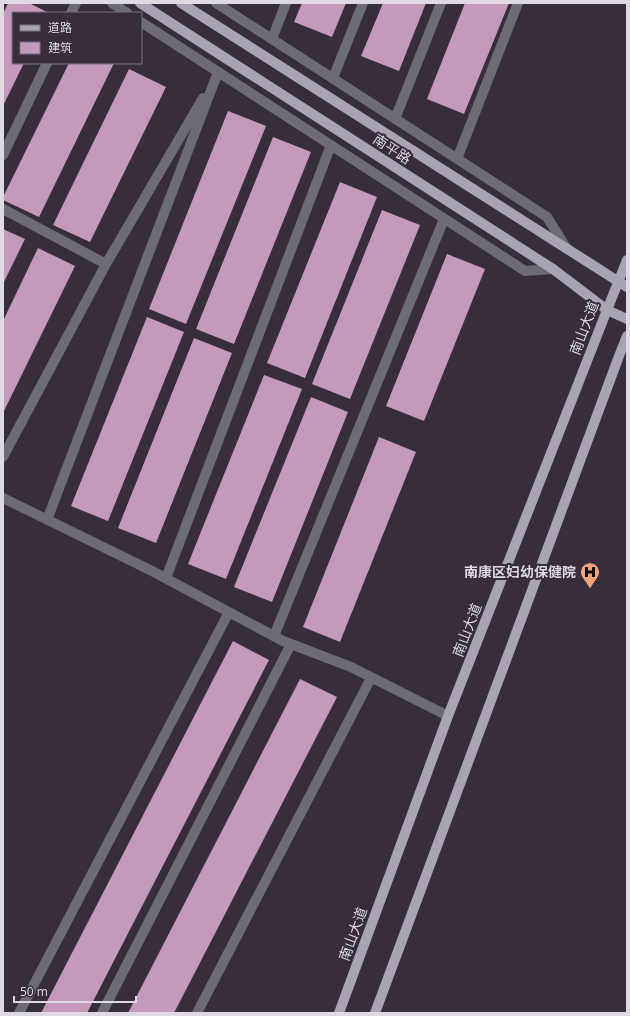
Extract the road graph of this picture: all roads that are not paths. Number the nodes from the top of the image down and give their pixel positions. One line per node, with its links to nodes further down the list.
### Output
1 (76, 3): 10 (street)
2 (112, 3): 11 (street)
3 (140, 3): 26 (main road, 南平路)
4 (181, 3): 23 (main road, 南平路)
5 (216, 3): 13 (street)
6 (286, 3): 13 (street)
7 (363, 3): 16 (street)
8 (441, 3): 17 (street)
9 (518, 3): 20 (street)
10 (72, 12)
11 (126, 12)
12 (142, 23): 15 (street)
13 (272, 39): 16 (street)
14 (47, 64): 19 (street)
15 (218, 72): 18 (street); 25 (street); 33 (street)
16 (333, 78): 17 (street)
17 (395, 118): 20 (street)
18 (331, 145): 22 (street); 34 (street)
19 (3, 156)
20 (457, 159): 23 (street)
21 (3, 209): 25 (street)
22 (444, 219): 26 (street); 36 (street)
23 (567, 249): 27 (main road, 南平路)
24 (627, 260): 27 (main road, 南山大道)
25 (106, 264): 31 (street)
26 (553, 269): 28 (main road, 南平路)
27 (623, 284): 28 (main road, 南山大道)
28 (606, 310): 29 (main road, 南平路); 39 (main road, 南山大道)
29 (627, 319)
30 (627, 336): 44 (main road)
31 (3, 457)
32 (3, 498): 33 (street)
33 (47, 520): 34 (street)
34 (166, 578): 35 (street)
35 (229, 612): 36 (street); 40 (street)
36 (274, 636): 37 (street)
37 (291, 644): 38 (street); 41 (street)
38 (371, 678): 39 (street); 42 (street)
39 (448, 716): 43 (main road, 南山大道)
40 (19, 1013)
41 (102, 1013)
42 (198, 1013)
43 (339, 1013)
44 (375, 1013)

